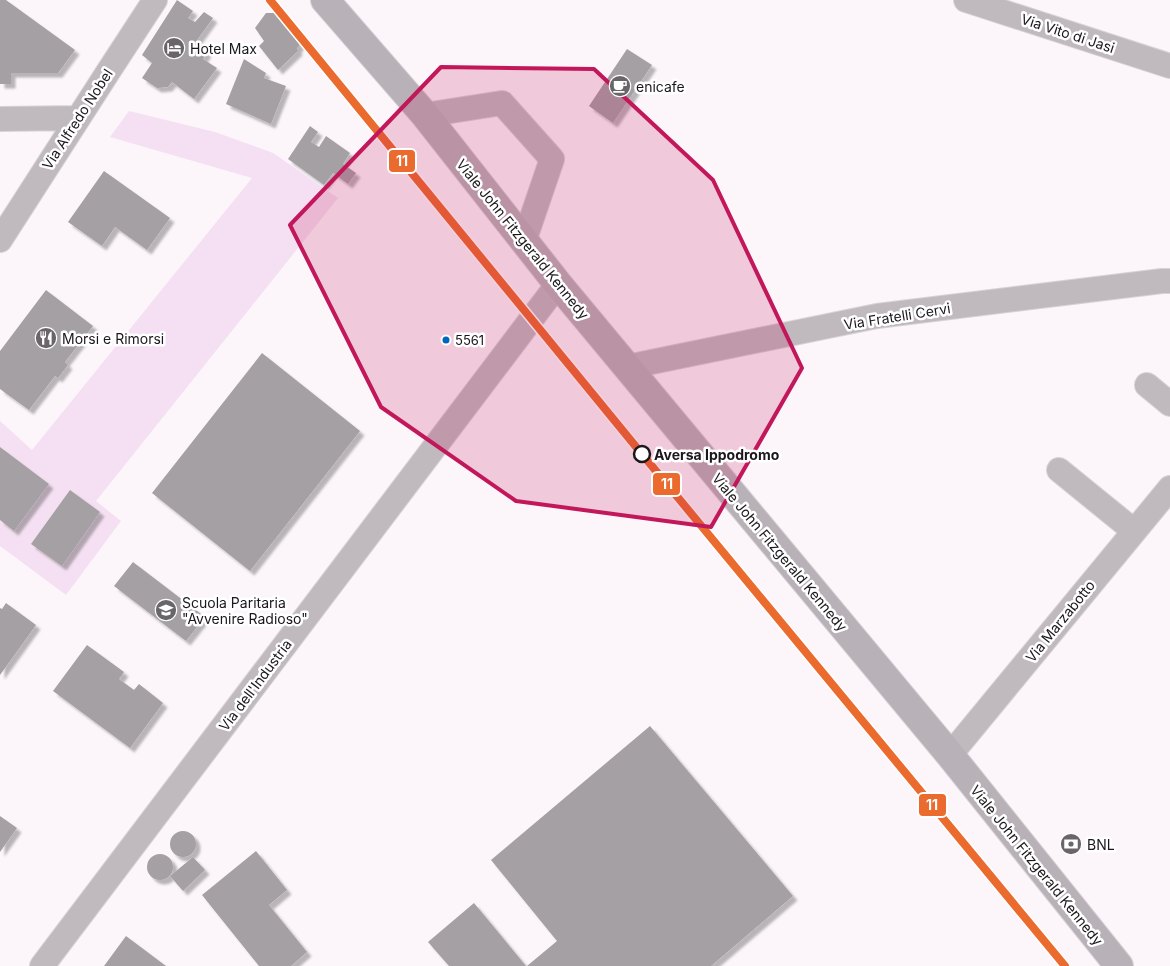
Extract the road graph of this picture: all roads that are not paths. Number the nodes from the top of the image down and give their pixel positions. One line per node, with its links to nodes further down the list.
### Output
1 (155, 0): 6 (street, Via Alfredo Nobel)
2 (325, 0): 5 (main road, Viale John Fitzgerald Kennedy)
3 (966, 0): 4 (street, Via Vito di Jasi)
4 (1170, 66)
5 (425, 115): 9 (main road, Viale John Fitzgerald Kennedy); 9 (street)
6 (77, 118): 7 (street); 8 (street, Via Alfredo Nobel)
7 (0, 119)
8 (0, 240)
9 (524, 241): 11 (main road, Viale John Fitzgerald Kennedy)
10 (1170, 281): 12 (street, Via Fratelli Cervi)
11 (558, 284): 12 (main road, Viale John Fitzgerald Kennedy); 19 (street, Via dell'Industria)
12 (627, 368): 18 (main road, Viale John Fitzgerald Kennedy)
13 (1146, 386): 14 (street)
14 (1170, 404)
15 (1059, 470): 17 (street)
16 (1170, 488): 17 (street, Via Marzabotto)
17 (1134, 531): 18 (street, Via Marzabotto)
18 (950, 755): 20 (main road, Viale John Fitzgerald Kennedy)
19 (42, 966)
20 (1119, 966)

